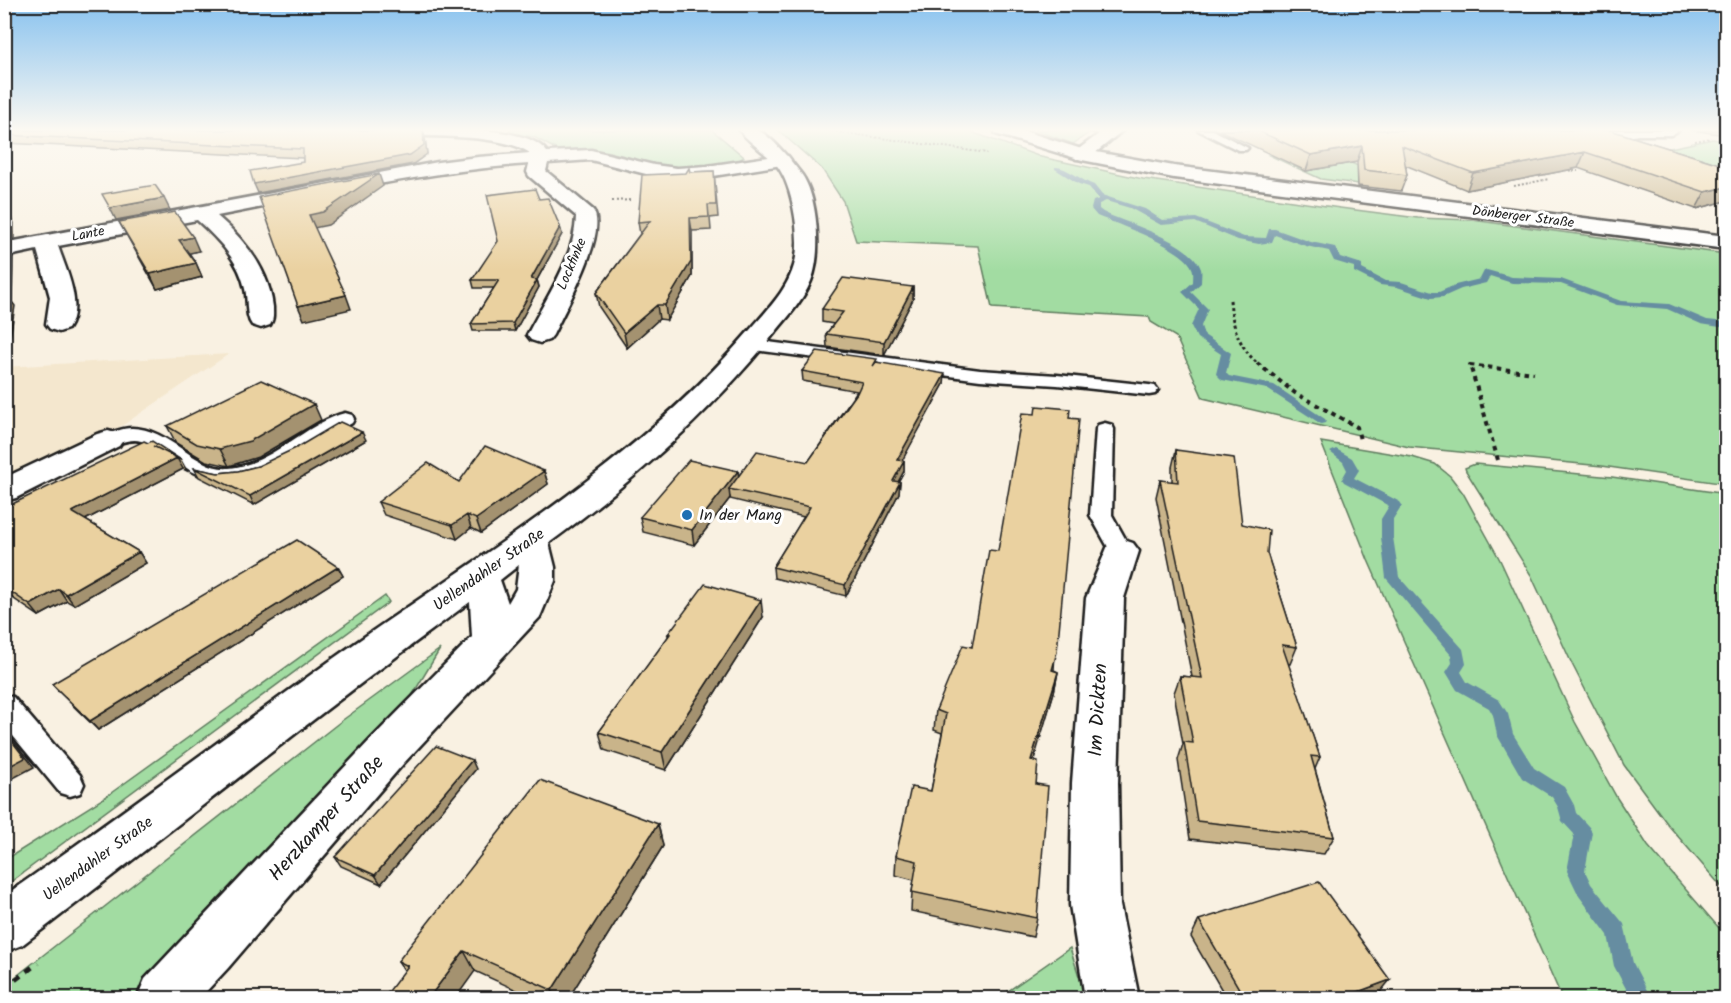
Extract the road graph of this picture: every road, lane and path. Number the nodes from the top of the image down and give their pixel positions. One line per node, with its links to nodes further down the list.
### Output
1 (391, 177): 5 (street, Lante)
2 (542, 177): 12 (street, Lockfinke)
3 (794, 177): 13 (street, Uellendahler Straße)
4 (1209, 177): 7 (street, Dönberger Straße)
5 (201, 212): 6 (street, Lante); 10 (street)
6 (46, 242): 8 (street, Lante); 11 (street, Lante)
7 (1726, 243)
8 (4, 250)
9 (1230, 300): 19 (path)
10 (261, 320)
11 (59, 324)
12 (540, 335)
13 (753, 345): 15 (lane); 22 (street, Uellendahler Straße)
14 (1534, 373): 20 (path)
15 (1149, 390)
16 (345, 419): 18 (lane)
17 (1105, 429): 23 (lane, Im Dickten)
18 (108, 440): 21 (street)
19 (1360, 440)
20 (1498, 460)
21 (4, 491)
22 (531, 540): 24 (street, Uellendahler Straße); 25 (street, Herzkamper Straße)
23 (1122, 551): 30 (street, Im Dickten)
24 (481, 577): 25 (street); 28 (street, Uellendahler Straße)
25 (491, 641): 29 (street, Herzkamper Straße)
26 (4, 705): 27 (lane)
27 (70, 784)
28 (4, 927)
29 (164, 999)
30 (1112, 999)

